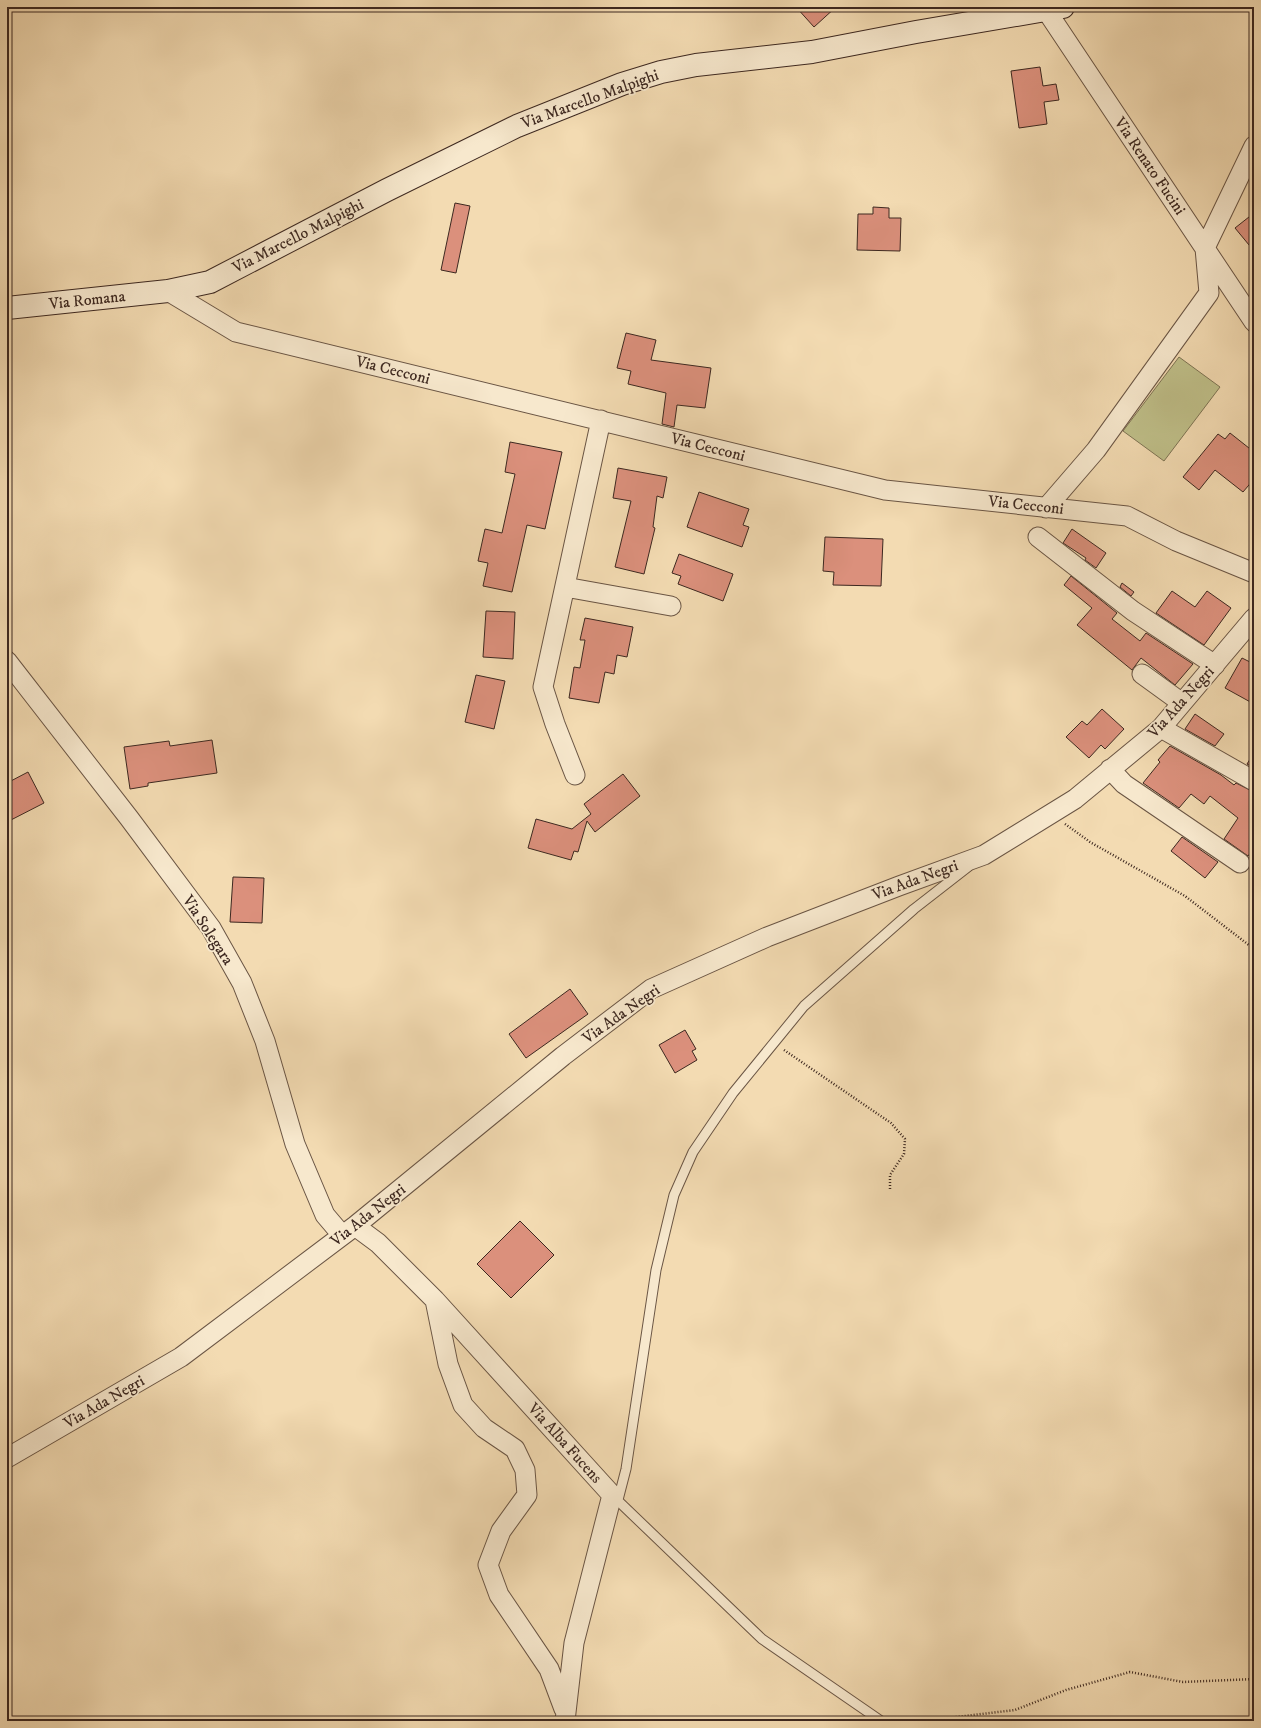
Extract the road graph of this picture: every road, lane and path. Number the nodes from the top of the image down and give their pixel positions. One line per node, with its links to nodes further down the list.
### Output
1 (1055, 8): 3 (street, Via Renato Fucini); 4 (main road, Via Marcello Malpighi)
2 (1254, 146): 3 (street)
3 (1205, 248): 6 (street, Via Renato Fucini); 8 (street)
4 (168, 291): 5 (main road, Via Romana); 7 (street, Via Cecconi)
5 (7, 308)
6 (1254, 322)
7 (600, 420): 8 (street, Via Cecconi); 11 (street)
8 (1046, 508): 10 (street, Via Cecconi)
9 (1038, 537): 15 (street)
10 (1254, 573)
11 (565, 587): 12 (street); 20 (street)
12 (671, 606)
13 (1254, 618): 15 (street, Via Ada Negri)
14 (7, 661): 28 (street, Via Solegara)
15 (1215, 665): 17 (street, Via Ada Negri)
16 (1142, 674): 17 (street)
17 (1182, 703): 18 (street, Via Ada Negri)
18 (1161, 728): 19 (street, Via Ada Negri); 21 (street)
19 (1110, 769): 22 (street, Via Ada Negri); 24 (street)
20 (575, 775)
21 (1254, 781)
22 (1050, 814): 23 (street, Via Ada Negri); 25 (path)
23 (984, 855): 26 (lane); 28 (street, Via Ada Negri)
24 (1240, 863)
25 (1254, 950)
26 (774, 1042): 27 (path); 31 (lane)
27 (890, 1190)
28 (349, 1231): 29 (street, Via Alba Fucens); 30 (street, Via Ada Negri)
29 (435, 1300): 31 (street, Via Alba Fucens); 33 (street)
30 (7, 1458)
31 (615, 1497): 33 (street, Via Alba Fucens); 34 (lane)
32 (1254, 1679): 35 (path)
33 (565, 1718)
34 (881, 1721)
35 (923, 1721)

